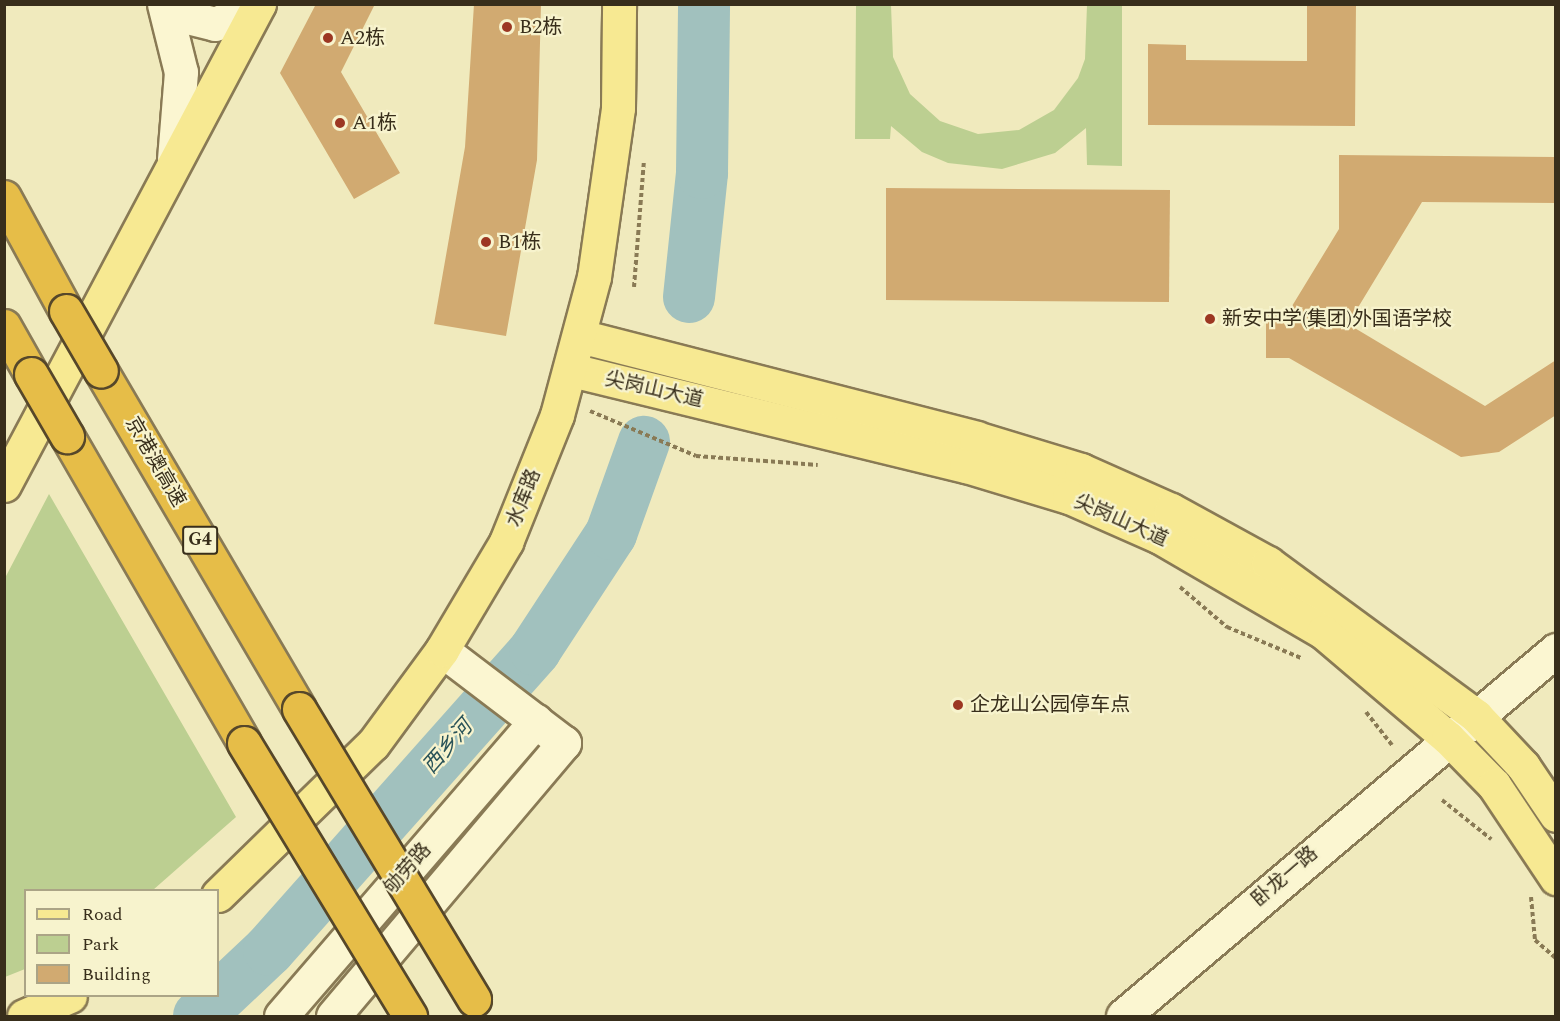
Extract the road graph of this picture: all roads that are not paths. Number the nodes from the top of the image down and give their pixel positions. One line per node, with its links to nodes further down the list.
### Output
1 (259, 4): 3 (street); 4 (main road)
2 (619, 4): 7 (main road, 水库路)
3 (165, 8): 4 (street)
4 (173, 164): 9 (main road)
5 (4, 197): 19 (highway, 京港澳高速 / G4, bridge)
6 (4, 326): 23 (highway, bridge)
7 (580, 336): 8 (main road, 水库路); 12 (main road, 尖岗山大道)
8 (571, 370): 11 (main road, 水库路); 14 (main road, 尖岗山大道)
9 (4, 485)
10 (1556, 650): 12 (street, 卧龙一路)
11 (442, 651): 13 (street); 17 (main road, 水库路)
12 (1476, 716): 14 (street, 卧龙一路); 15 (main road, 尖岗山大道)
13 (536, 721): 21 (street, 劬劳路); 22 (street)
14 (1448, 738): 16 (main road, 尖岗山大道); 24 (street, 卧龙一路)
15 (1556, 815)
16 (1543, 885)
17 (219, 894)
18 (68, 997): 20 (main road)
19 (479, 1008)
20 (24, 1017)
21 (281, 1017)
22 (333, 1017)
23 (410, 1017)
24 (1123, 1017)

